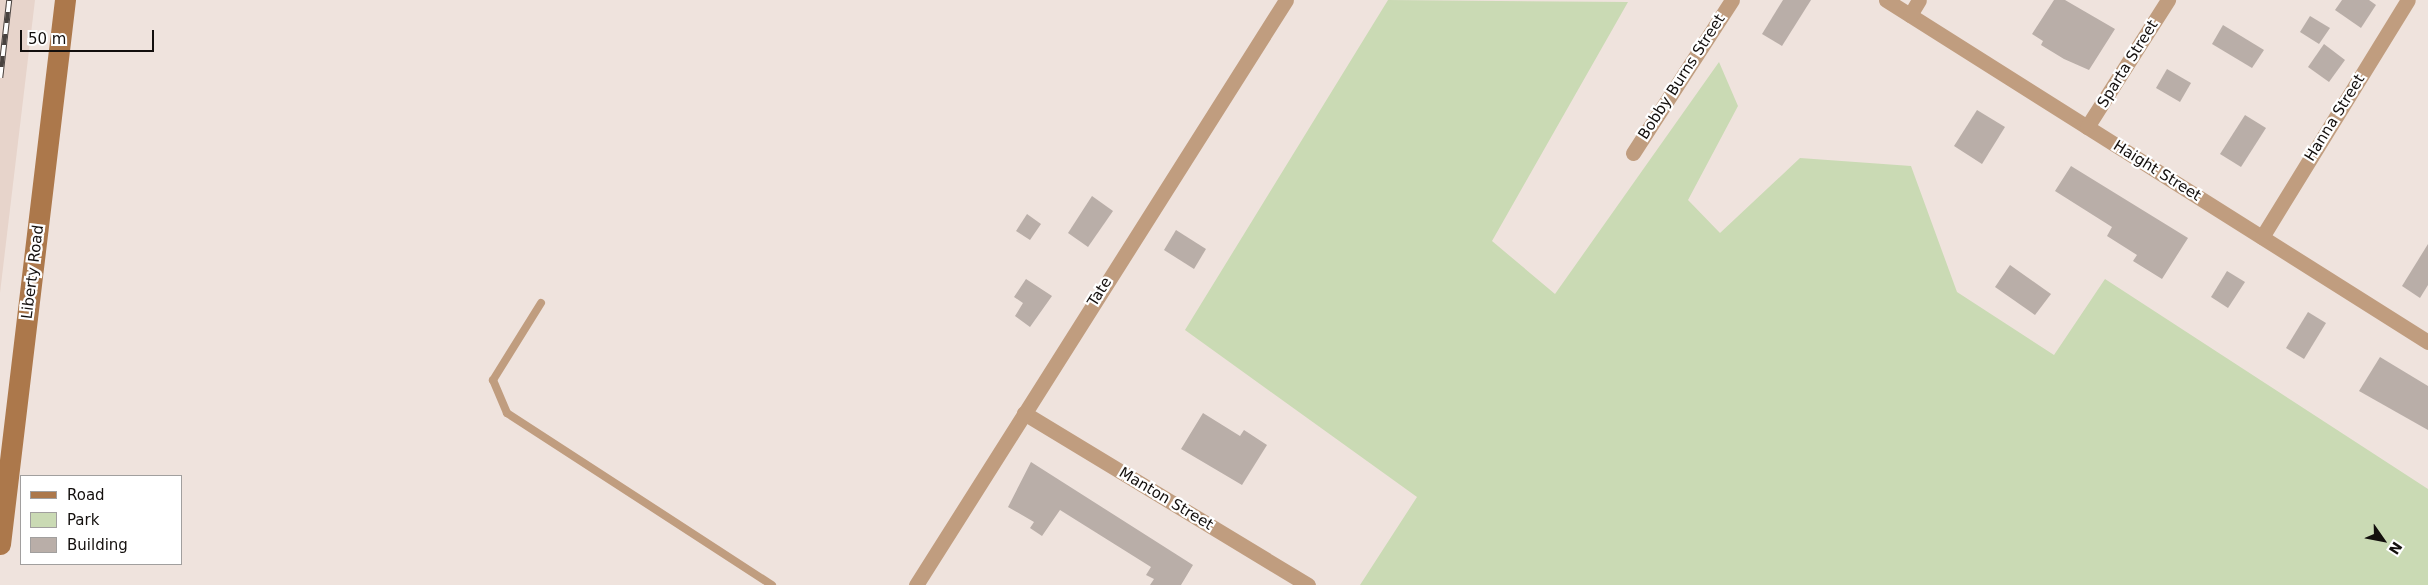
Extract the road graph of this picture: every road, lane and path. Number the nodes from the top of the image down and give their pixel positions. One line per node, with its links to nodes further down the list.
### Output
1 (66, 0): 15 (main road, Liberty Road)
2 (1286, 0): 14 (street, Tate)
3 (1732, 0): 10 (street, Bobby Burns Street)
4 (1886, 0): 8 (street, Haight Street)
5 (1919, 0): 8 (street)
6 (2168, 0): 9 (street, Sparta Street)
7 (2408, 0): 11 (street, Hanna Street)
8 (1910, 15): 9 (street, Haight Street)
9 (2087, 127): 11 (street, Haight Street)
10 (1633, 153)
11 (2262, 237): 13 (street, Haight Street)
12 (540, 303): 16 (lane)
13 (2428, 342)
14 (1024, 413): 17 (street, Tate); 18 (street, Manton Street)
15 (0, 544)
16 (772, 585)
17 (916, 585)
18 (1308, 585)

